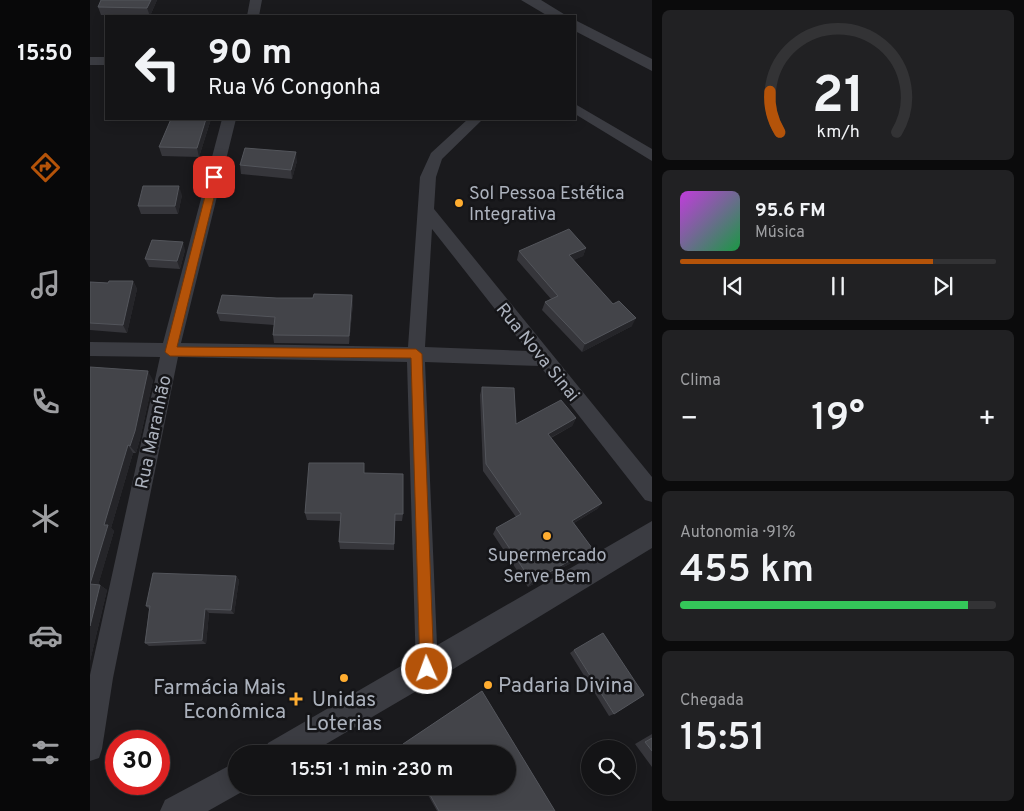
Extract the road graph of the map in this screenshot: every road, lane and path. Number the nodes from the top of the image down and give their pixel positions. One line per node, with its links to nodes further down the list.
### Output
1 (256, 0): 3 (street)
2 (529, 0): 4 (street)
3 (253, 15)
4 (557, 15)
5 (576, 28): 8 (street)
6 (90, 60): 7 (street)
7 (105, 61)
8 (652, 66)
9 (576, 109): 12 (street)
10 (229, 120): 15 (street, Rua Maranhão)
11 (475, 120): 13 (street)
12 (652, 156)
13 (426, 210): 16 (street); 17 (street, Rua Nova Sinai)
14 (90, 349): 15 (street)
15 (170, 352): 16 (street); 22 (street, Rua Maranhão)
16 (416, 354): 17 (street); 20 (street)
17 (544, 359): 18 (street, Rua Nova Sinai)
18 (652, 493)
19 (652, 533): 20 (street)
20 (427, 669): 21 (street)
21 (295, 745)
22 (90, 749)
23 (228, 783): 24 (street)
24 (192, 807)

